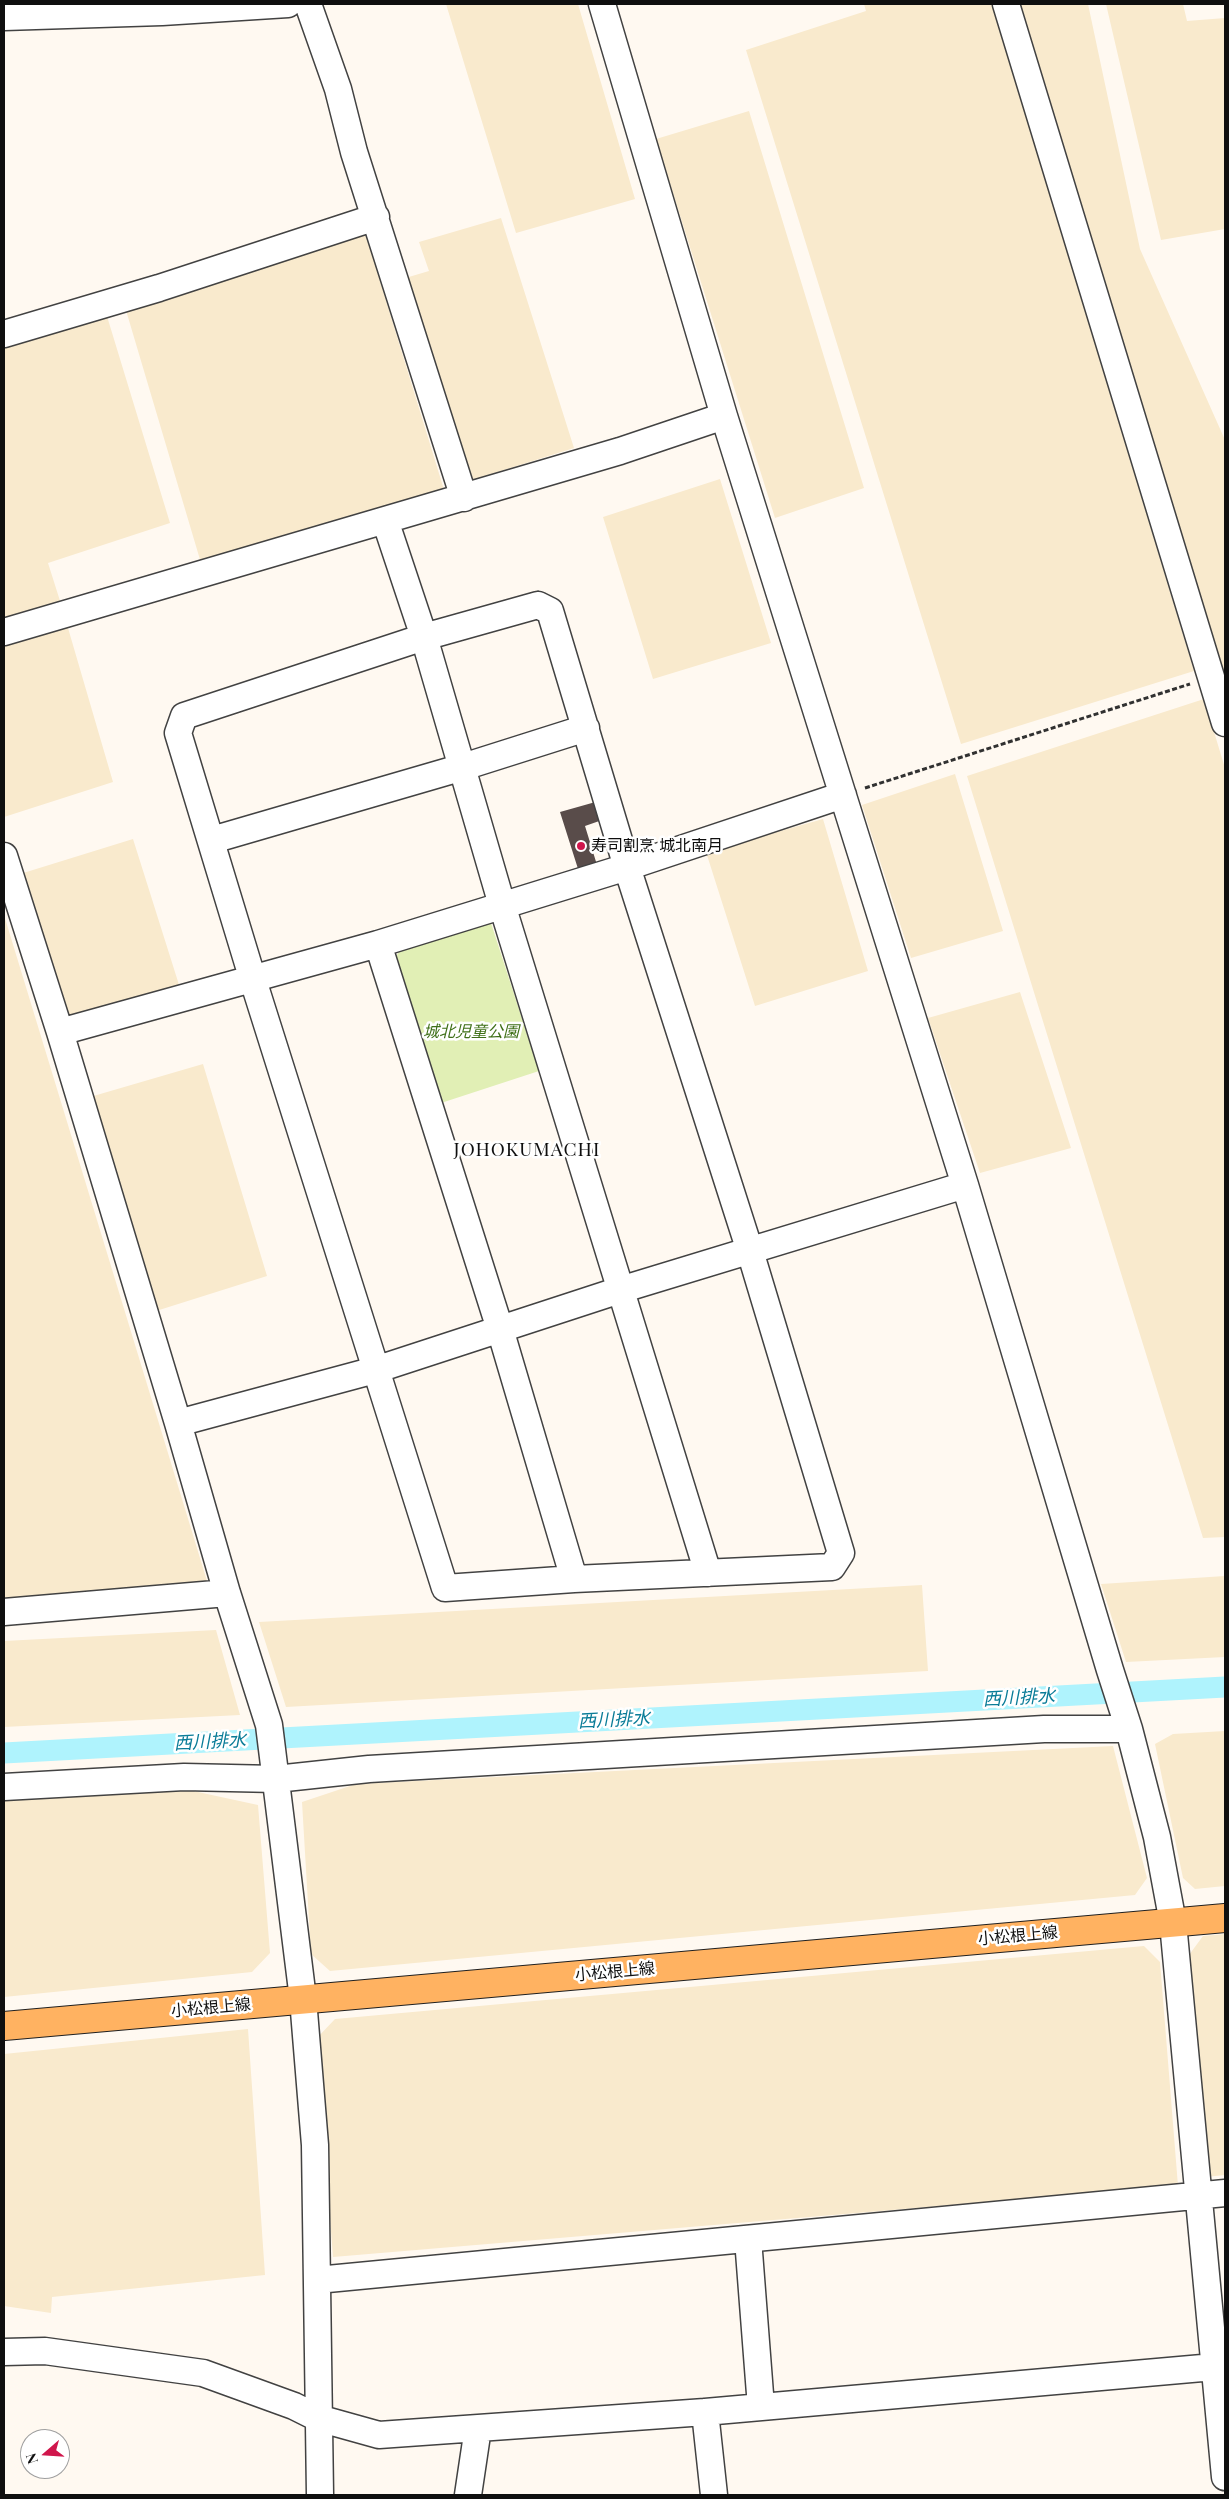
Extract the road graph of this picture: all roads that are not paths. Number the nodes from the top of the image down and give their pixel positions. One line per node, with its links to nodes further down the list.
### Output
1 (288, 4): 5 (street)
2 (308, 4): 7 (street)
3 (602, 4): 9 (street)
4 (1006, 4): 14 (street)
5 (162, 8): 6 (street)
6 (4, 17)
7 (376, 217): 8 (street); 10 (street)
8 (4, 334)
9 (724, 416): 10 (street); 17 (street)
10 (464, 498): 11 (street)
11 (385, 520): 12 (street); 13 (street)
12 (4, 632)
13 (424, 637): 15 (street); 16 (street); 18 (street)
14 (1225, 723)
15 (586, 728): 16 (street); 20 (street)
16 (463, 767): 18 (street); 21 (street)
17 (843, 795): 20 (street); 25 (street)
18 (212, 840): 23 (street)
19 (4, 856): 24 (street)
20 (627, 867): 21 (street); 26 (street)
21 (502, 905): 22 (street); 27 (street)
22 (378, 944): 23 (street); 28 (street)
23 (253, 980): 24 (street); 29 (street)
24 (60, 1032): 30 (street)
25 (965, 1185): 26 (street); 35 (street)
26 (750, 1251): 27 (street); 31 (street)
27 (620, 1290): 28 (street); 31 (street)
28 (500, 1329): 29 (street); 32 (street)
29 (375, 1370): 30 (street); 32 (street)
30 (178, 1423): 33 (street)
31 (708, 1573): 32 (street)
32 (574, 1579)
33 (227, 1594): 34 (street); 36 (street)
34 (4, 1612)
35 (1127, 1719): 36 (street); 39 (street)
36 (275, 1771): 37 (street); 40 (street)
37 (4, 1787)
38 (1225, 1918): 39 (main road, 小松根上線)
39 (1172, 1923): 40 (main road, 小松根上線); 43 (street)
40 (303, 1999): 41 (main road, 小松根上線); 45 (street)
41 (4, 2026)
42 (1225, 2193): 43 (street)
43 (1198, 2196): 44 (street); 47 (street)
44 (748, 2239): 45 (street); 48 (street)
45 (317, 2280): 50 (street)
46 (4, 2352): 50 (street)
47 (1220, 2366): 48 (street); 52 (street)
48 (761, 2407): 49 (street)
49 (705, 2412): 51 (street); 55 (street)
50 (318, 2418): 51 (street); 53 (street)
51 (478, 2428): 54 (street)
52 (1225, 2470)
53 (320, 2495)
54 (468, 2495)
55 (714, 2495)

